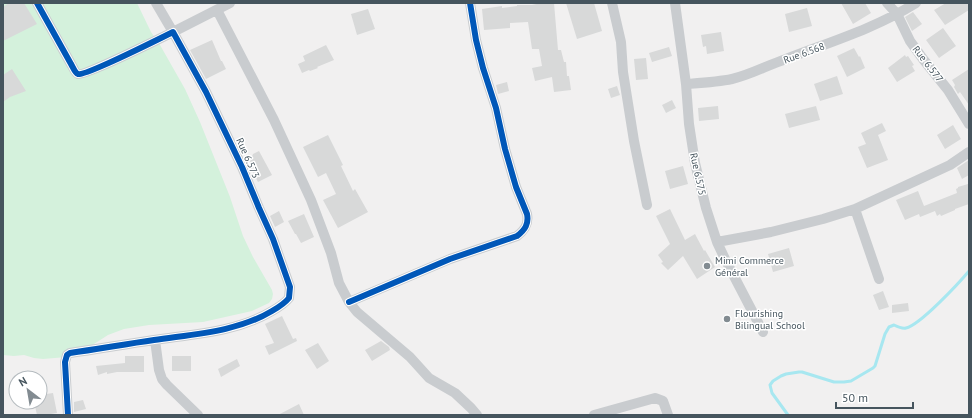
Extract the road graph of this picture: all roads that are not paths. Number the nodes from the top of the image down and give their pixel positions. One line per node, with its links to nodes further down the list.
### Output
1 (37, 3): 11 (street)
2 (156, 3): 11 (street, Rue 6.573)
3 (230, 3): 9 (street)
4 (470, 3): 19 (street)
5 (612, 3): 15 (street)
6 (675, 3): 12 (street, Rue 6.575)
7 (887, 3): 10 (street, Rue 6.577)
8 (916, 3): 10 (street, Rue 6.568)
9 (217, 10): 11 (street); 19 (street)
10 (897, 14): 12 (street, Rue 6.568); 13 (street, Rue 6.577)
11 (173, 32): 21 (street, Rue 6.573)
12 (686, 84): 17 (street, Rue 6.575)
13 (969, 124)
14 (969, 152): 16 (street)
15 (647, 205)
16 (855, 209): 17 (street); 18 (street)
17 (717, 242): 20 (street, Rue 6.575)
18 (879, 279)
19 (349, 302): 24 (street)
20 (763, 332)
21 (155, 340): 22 (street); 23 (street)
22 (68, 415)
23 (198, 415)
24 (477, 415)
25 (594, 415): 26 (street)
26 (668, 415)

